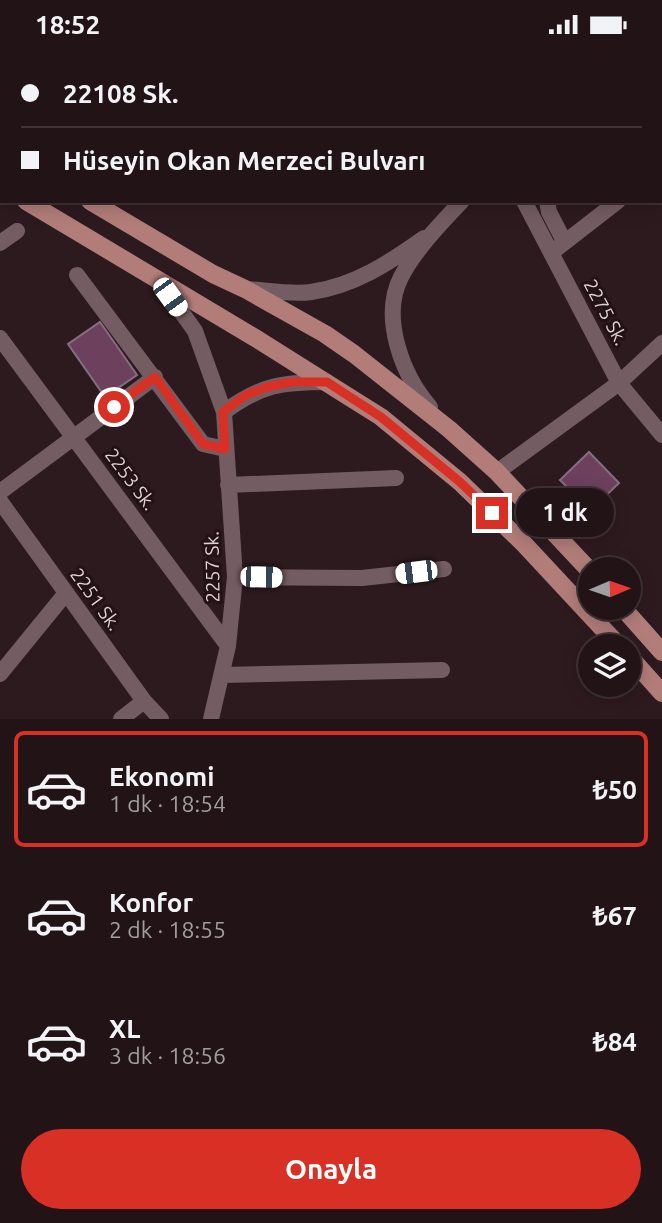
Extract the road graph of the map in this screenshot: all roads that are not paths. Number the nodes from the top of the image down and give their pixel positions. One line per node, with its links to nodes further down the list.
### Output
1 (29, 203): 13 (main road)
2 (93, 203): 14 (main road)
3 (460, 203): 7 (street)
4 (525, 203): 11 (street, 2275 Sk.)
5 (547, 203): 9 (street)
6 (615, 203): 9 (street)
7 (437, 228): 14 (street); 21 (street)
8 (17, 232): 10 (street)
9 (564, 241): 11 (street)
10 (0, 243)
11 (551, 253): 19 (street, 2275 Sk.)
12 (77, 275): 17 (street)
13 (158, 280): 18 (main road); 20 (street, 2257 Sk.)
14 (245, 289): 21 (main road)
15 (0, 338): 23 (street, 2253 Sk.)
16 (662, 344): 19 (street)
17 (155, 377): 23 (street); 24 (street)
18 (327, 382): 20 (street); 35 (main road)
19 (619, 383): 22 (street, 2275 Sk.); 25 (street)
20 (223, 412): 24 (street, 2257 Sk.)
21 (449, 429): 25 (main road)
22 (662, 435)
23 (73, 436): 28 (street); 36 (street, 2253 Sk.)
24 (225, 449): 27 (street, 2257 Sk.)
25 (497, 472): 30 (main road)
26 (396, 478): 27 (street)
27 (228, 485): 32 (street, 2257 Sk.)
28 (0, 492)
29 (0, 501): 33 (street, 2251 Sk.)
30 (578, 559)
31 (444, 569): 32 (street)
32 (235, 577): 36 (street, 2257 Sk.)
33 (66, 593): 40 (street); 43 (street, 2251 Sk.)
34 (634, 620): 37 (main road)
35 (608, 634)
36 (228, 646): 41 (street, 2257 Sk.)
37 (662, 652)
38 (442, 670): 41 (street)
39 (641, 670): 42 (main road)
40 (0, 674)
41 (222, 675): 46 (street, 2257 Sk.)
42 (662, 693)
43 (144, 701): 44 (street); 45 (street, 2251 Sk.)
44 (121, 719)
45 (161, 719)
46 (211, 719)

